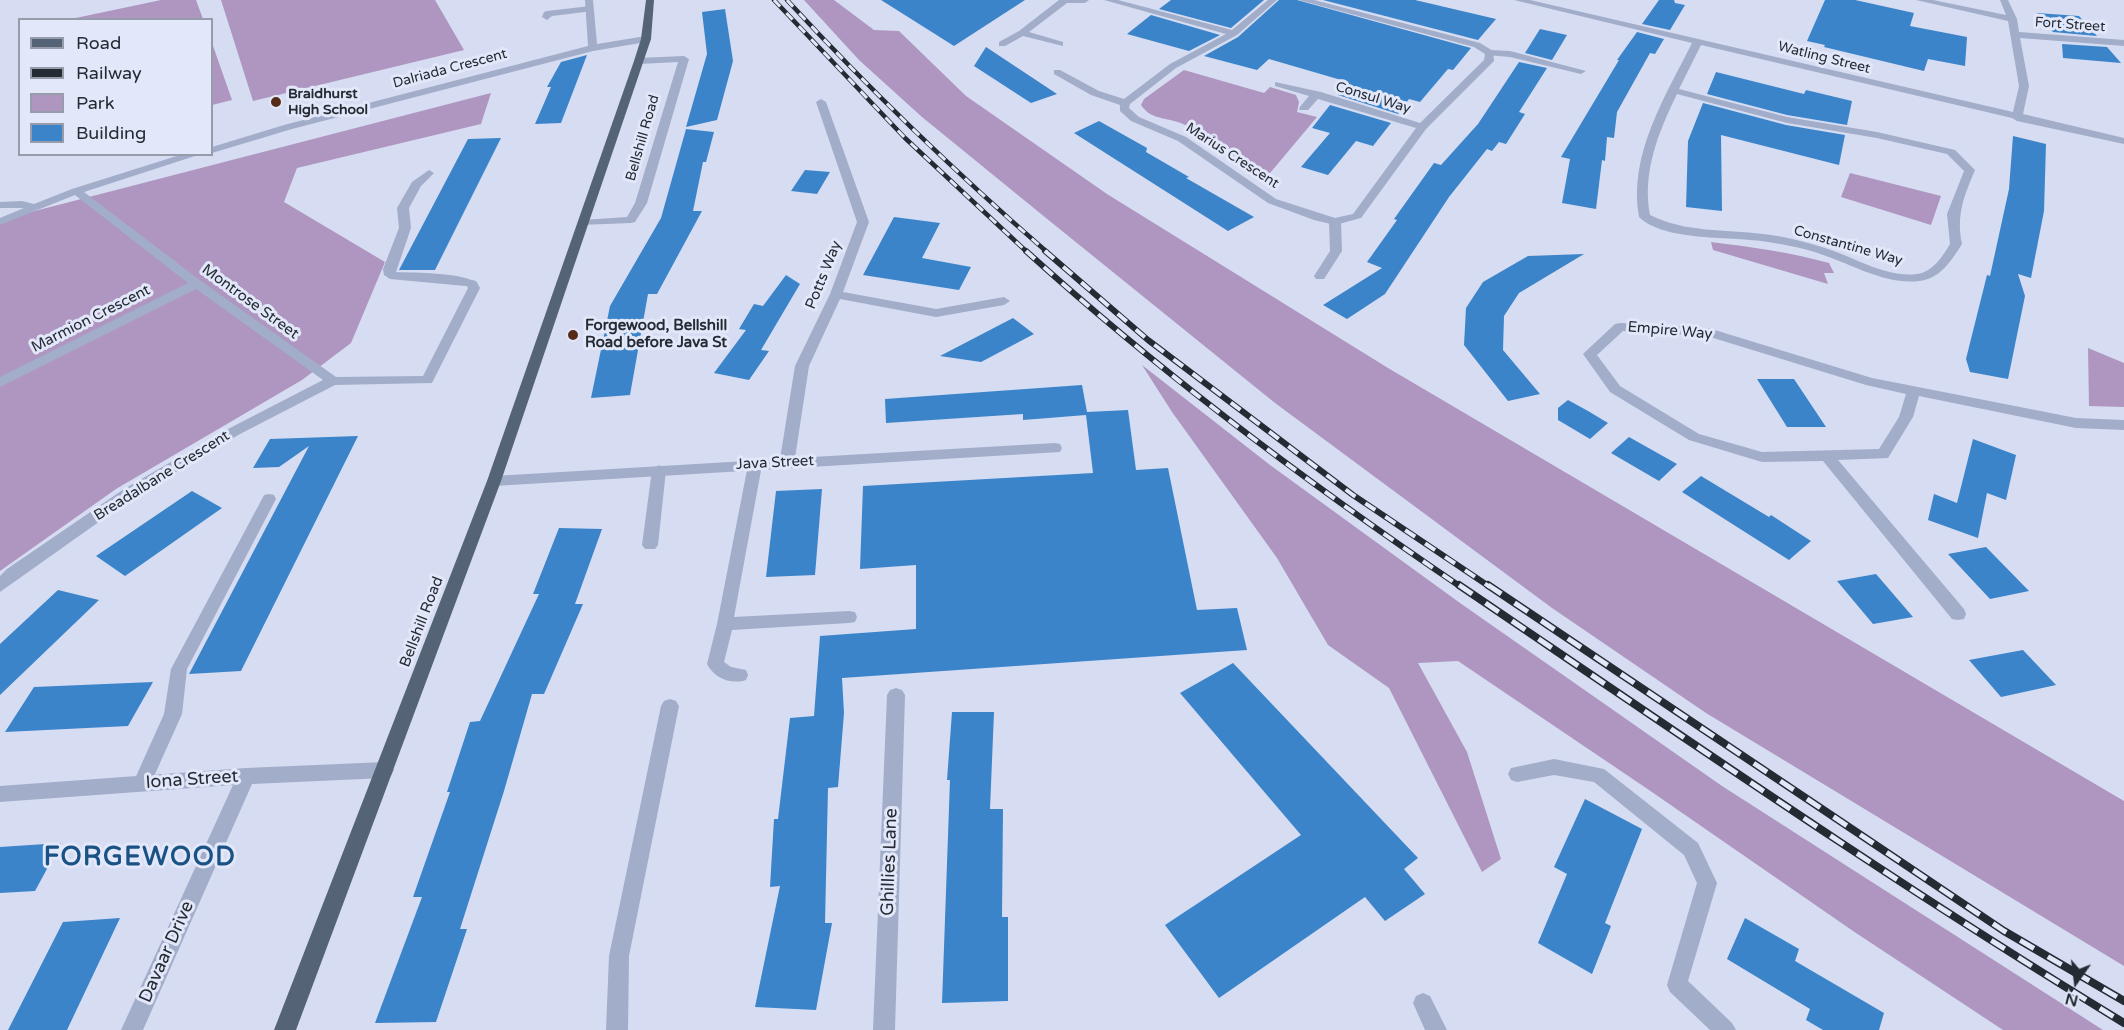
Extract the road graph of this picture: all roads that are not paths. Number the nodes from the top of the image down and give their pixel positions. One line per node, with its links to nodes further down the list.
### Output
1 (650, 0): 16 (main road, Bellshill Road)
2 (1066, 0): 3 (street); 13 (street)
3 (1085, 0)
4 (1108, 0): 14 (street)
5 (1273, 0): 14 (street)
6 (1303, 0): 22 (street)
7 (1518, 0): 17 (street, Watling Street)
8 (1920, 0): 12 (street, Fort Street)
9 (2004, 0): 12 (street)
10 (546, 2): 11 (street)
11 (590, 4): 21 (street)
12 (2012, 19): 15 (street)
13 (1022, 33): 19 (street); 20 (street)
14 (1234, 33): 30 (street)
15 (2015, 35): 18 (street, Fort Street); 32 (street)
16 (646, 39): 21 (street, Dalriada Crescent); 23 (main road, Bellshill Road)
17 (1698, 41): 27 (street, Constantine Way); 32 (street, Watling Street)
18 (2124, 43)
19 (1002, 44)
20 (1060, 44)
21 (593, 48): 35 (street, Dalriada Crescent)
22 (1490, 52): 24 (street); 33 (street)
23 (639, 61): 43 (main road, Bellshill Road); 43 (street, Bellshill Road)
24 (1581, 71)
25 (1057, 72): 30 (street, Marius Crescent)
26 (1280, 84): 28 (street, Consul Way)
27 (1675, 91): 27 (street, Constantine Way)
28 (1317, 94): 31 (street, Consul Way); 33 (street, Consul Way)
29 (821, 102): 46 (street, Potts Way)
30 (1125, 103): 42 (street, Marius Crescent)
31 (1304, 108)
32 (2017, 118): 34 (street, Watling Street)
33 (1422, 127): 42 (street)
34 (2124, 141)
35 (213, 150)
36 (189, 156): 38 (street)
37 (429, 173): 48 (street)
38 (75, 191): 40 (street); 45 (street, Montrose Street)
39 (0, 205): 40 (street)
40 (34, 208): 41 (street)
41 (0, 222)
42 (1335, 222): 44 (street)
43 (583, 223): 57 (main road, Bellshill Road)
44 (1320, 276)
45 (197, 284): 48 (street, Montrose Street); 49 (street, Marmion Crescent)
46 (836, 294): 47 (street); 54 (street, Potts Way)
47 (1004, 301)
48 (333, 381): 60 (street, Breadalbane Crescent)
49 (0, 382)
50 (1914, 391): 51 (street, Empire Way); 53 (street, Empire Way); 53 (street, Empire Way)
51 (2124, 425)
52 (1055, 448): 54 (street, Java Street)
53 (1826, 455): 61 (street)
54 (787, 463): 55 (street, Java Street)
55 (755, 465): 56 (street, Java Street); 63 (street)
56 (659, 470): 57 (street, Java Street); 59 (street)
57 (494, 482): 67 (main road, Bellshill Road)
58 (269, 499): 70 (street)
59 (650, 544)
60 (0, 586)
61 (1958, 614)
62 (849, 617): 63 (street)
63 (725, 624): 64 (street)
64 (740, 675)
65 (896, 694): 76 (street, Ghillies Lane)
66 (670, 706): 75 (street)
67 (385, 770): 69 (street, Iona Street); 74 (main road, Bellshill Road)
68 (1517, 774): 78 (street)
69 (246, 776): 70 (street, Iona Street); 73 (street, Davaar Drive)
70 (142, 783): 71 (street, Iona Street)
71 (0, 794)
72 (1423, 1003): 77 (street)
73 (132, 1030)
74 (285, 1030)
75 (617, 1030)
76 (884, 1030)
77 (1436, 1030)
78 (1725, 1030)

